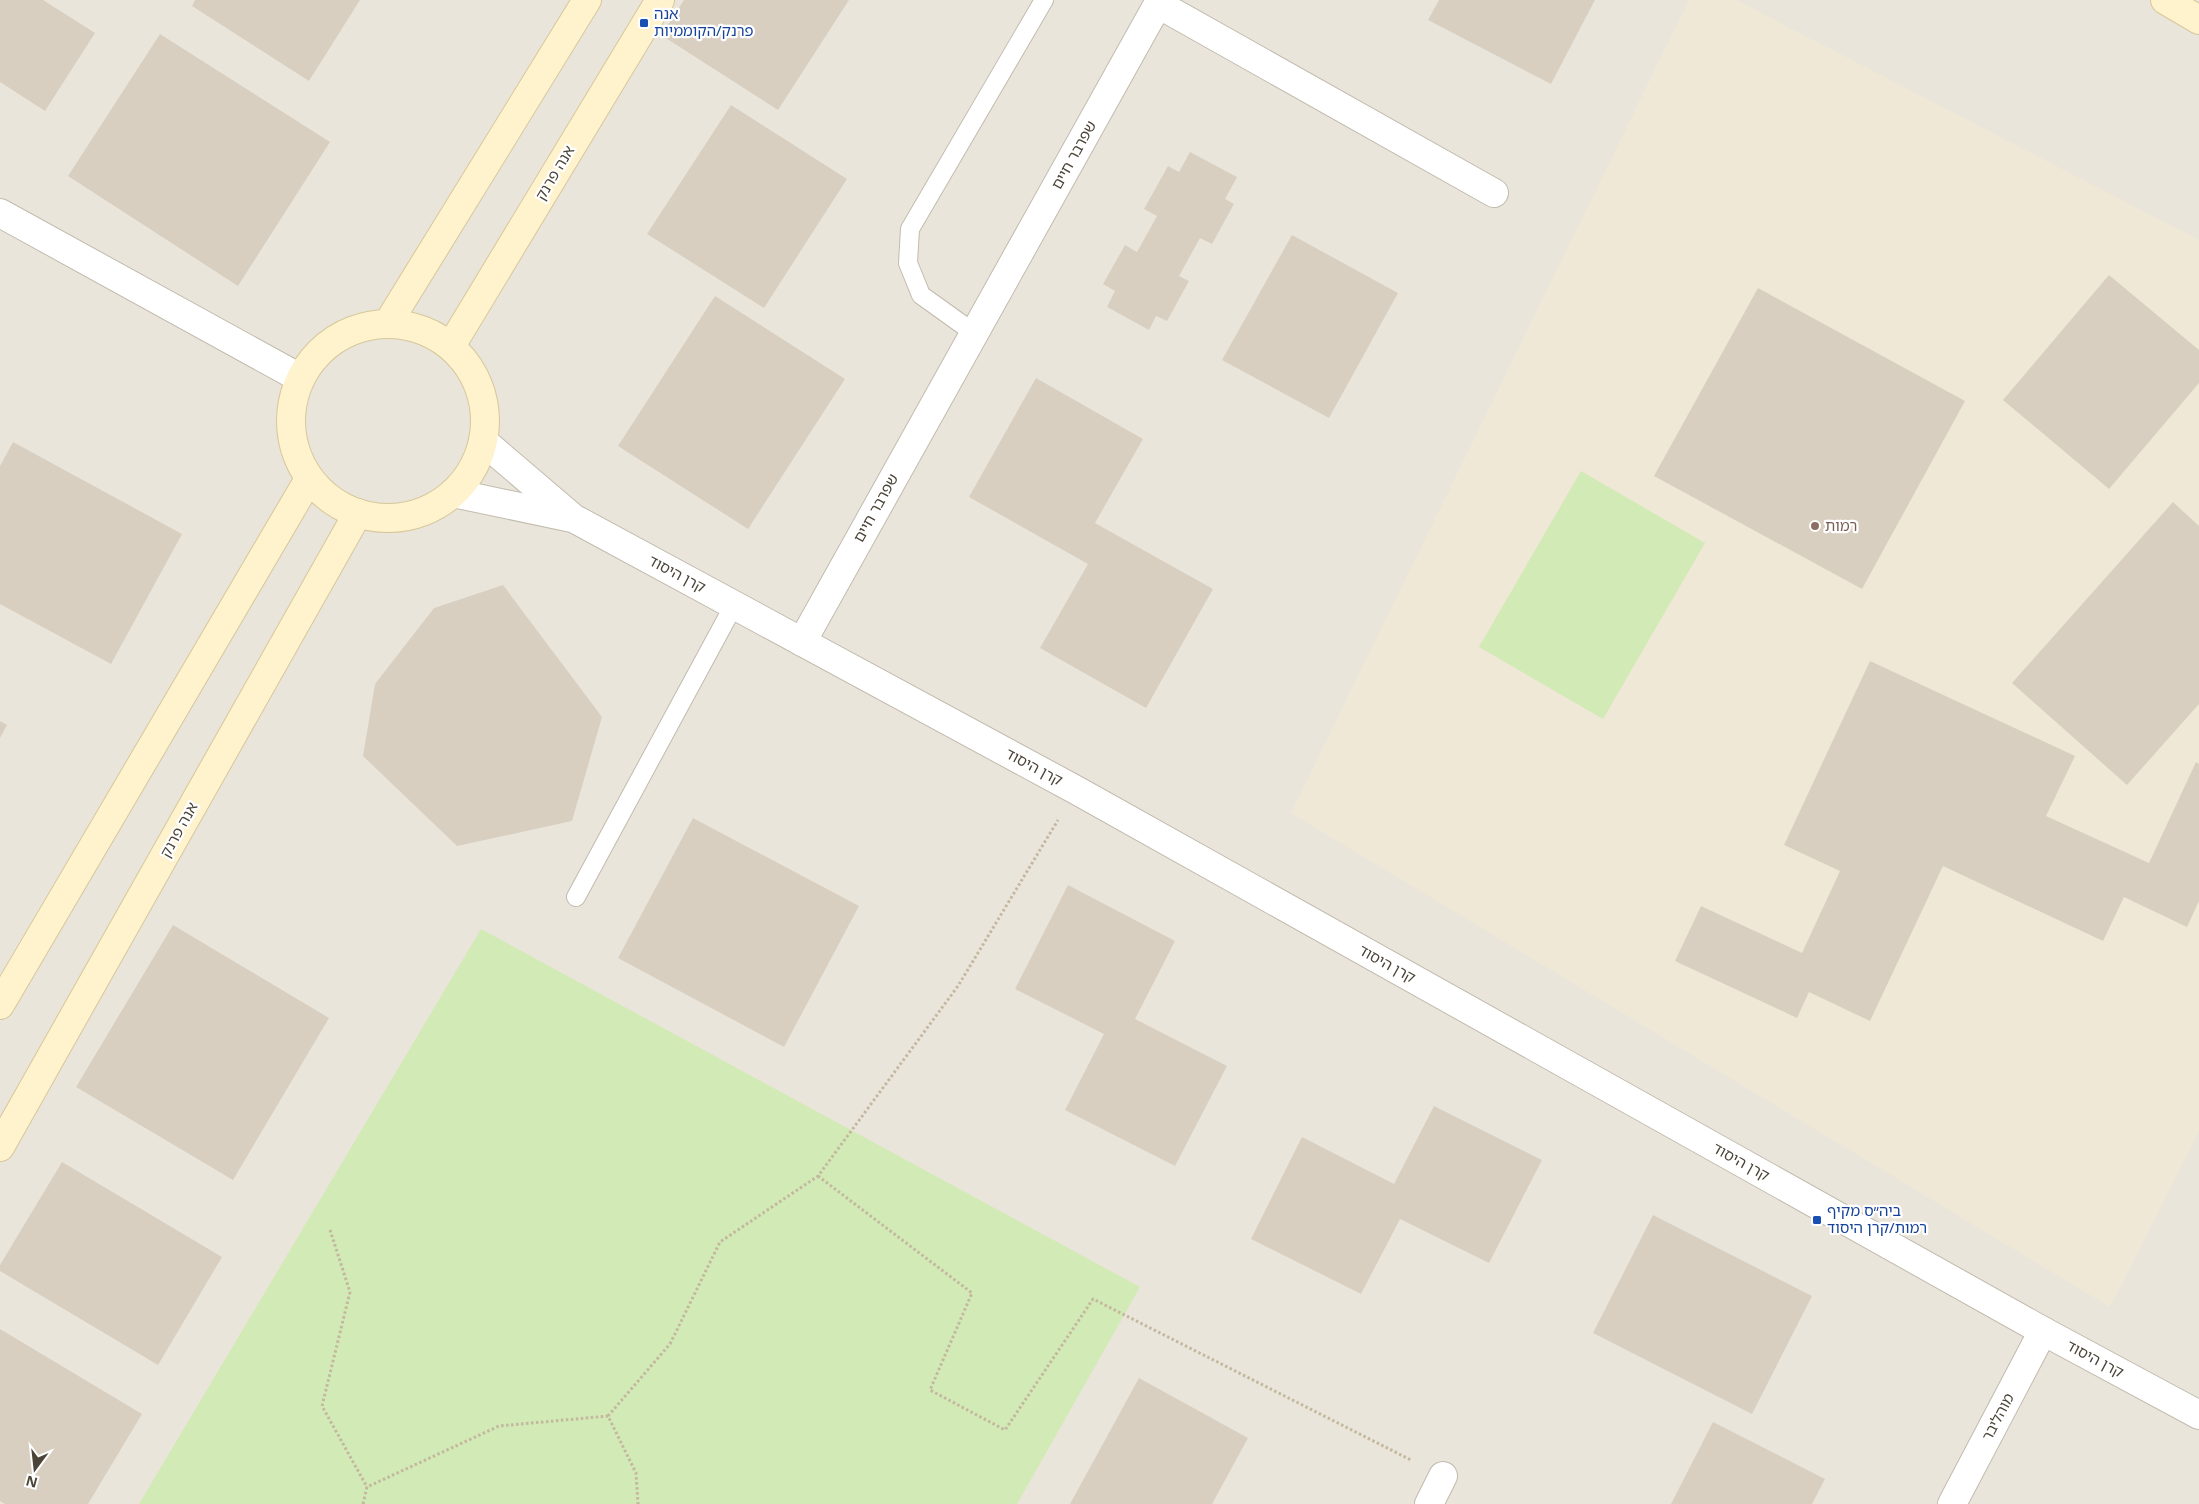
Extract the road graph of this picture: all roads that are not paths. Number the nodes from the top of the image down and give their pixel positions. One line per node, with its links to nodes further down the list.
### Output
1 (587, 0): 8 (street)
2 (660, 0): 10 (street, אנה פרנק)
3 (1044, 0): 9 (lane)
4 (2165, 0): 5 (street)
5 (2199, 20)
6 (1494, 193): 9 (street, שפרבר חיים)
7 (0, 213): 11 (street)
8 (388, 323): 10 (street); 11 (street)
9 (974, 333): 18 (street, שפרבר חיים)
10 (451, 346): 12 (street)
11 (300, 378): 13 (street)
12 (483, 441): 14 (street); 16 (street, קרן היסוד)
13 (309, 479): 15 (street); 20 (street)
14 (453, 493): 15 (street); 16 (street, קרן היסוד)
15 (358, 513): 21 (street, אנה פרנק)
16 (573, 518): 17 (street, קרן היסוד)
17 (734, 606): 18 (street, קרן היסוד); 19 (lane)
18 (802, 642): 22 (street, קרן היסוד)
19 (576, 897)
20 (0, 1006)
21 (0, 1147)
22 (2043, 1331): 23 (street, קרן היסוד); 26 (street, מוהליבר)
23 (2199, 1415)
24 (1443, 1476): 25 (street)
25 (1429, 1504)
26 (1952, 1504)

